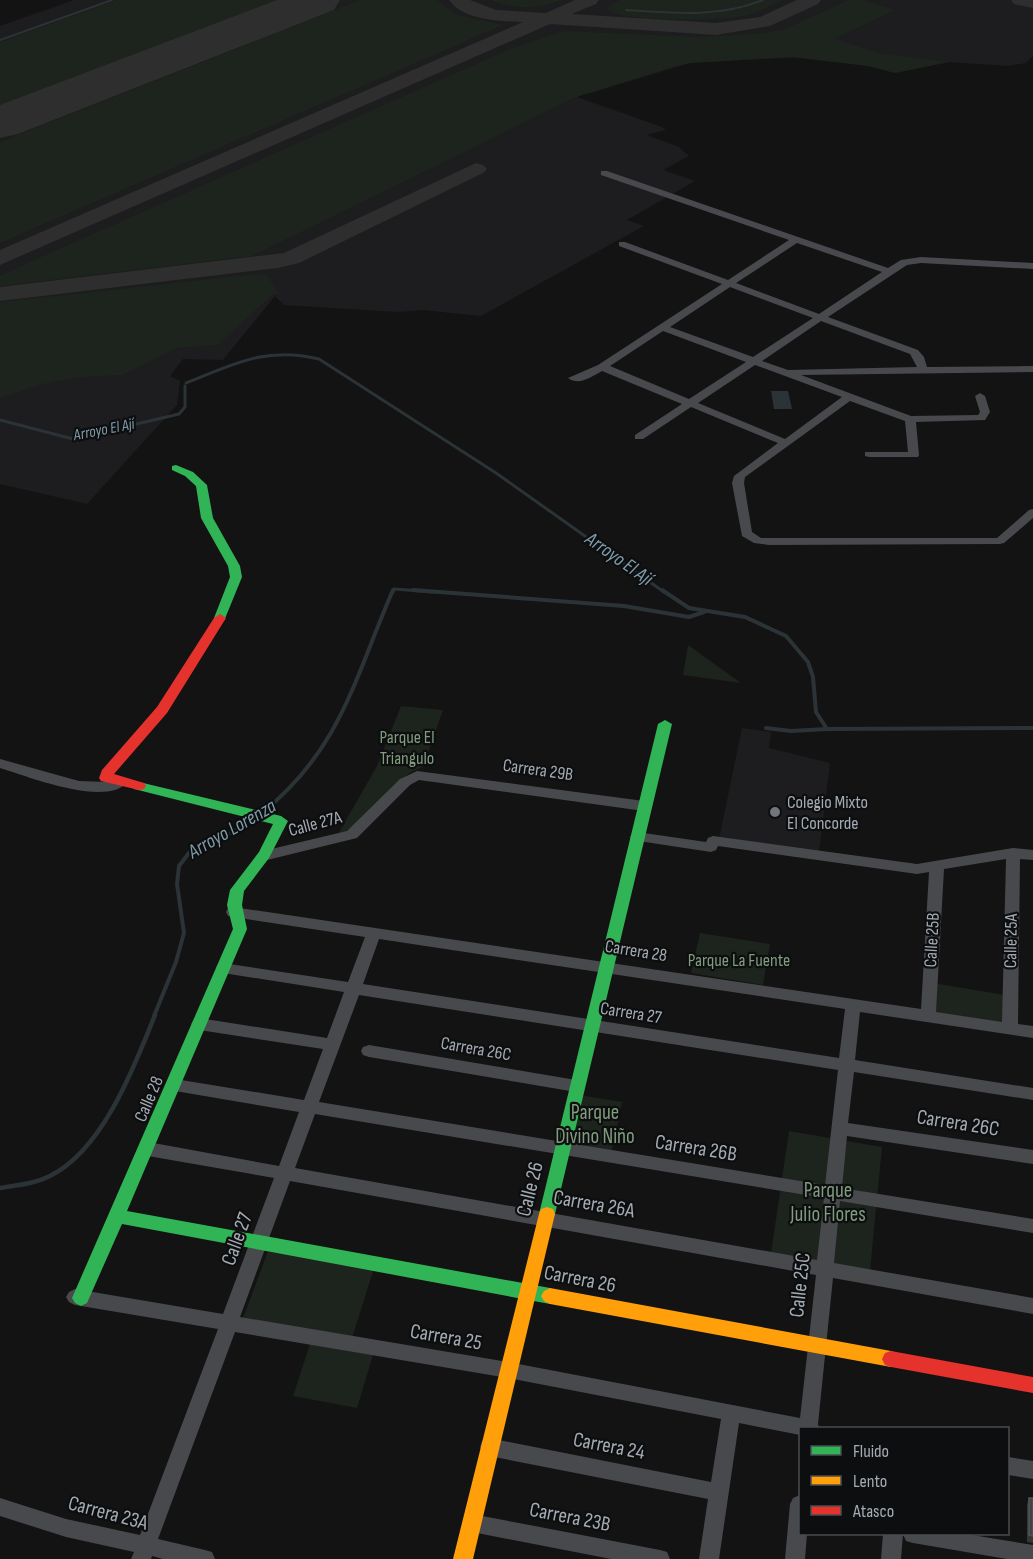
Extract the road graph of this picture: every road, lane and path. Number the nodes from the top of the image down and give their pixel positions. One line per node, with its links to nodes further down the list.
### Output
1 (604, 173): 2 (street)
2 (792, 239): 5 (street); 6 (street)
3 (622, 244): 6 (street)
4 (1033, 266): 5 (street)
5 (890, 272): 7 (street)
6 (726, 282): 7 (street); 8 (street); 10 (street)
7 (819, 317): 9 (street); 12 (street)
8 (664, 328): 9 (street); 10 (street)
9 (752, 360): 13 (street); 16 (street)
10 (602, 367): 16 (street)
11 (1033, 369): 12 (street)
12 (923, 370): 13 (street)
13 (785, 372): 14 (street)
14 (850, 396): 17 (street); 19 (street)
15 (980, 396): 17 (street)
16 (690, 404): 18 (street); 19 (street)
17 (910, 419): 20 (street)
18 (639, 437)
19 (786, 443): 22 (street)
20 (869, 454)
21 (176, 468): 26 (street)
22 (1033, 512)
23 (665, 724): 27 (street, Calle 26)
24 (0, 763): 26 (street)
25 (426, 774): 27 (street, Carrera 29B); 31 (street, Calle 27A)
26 (121, 782): 31 (street, Calle 28)
27 (644, 806): 28 (street, Calle 26)
28 (637, 837): 32 (street); 35 (street, Calle 26)
29 (1013, 853): 30 (street); 32 (street); 42 (street, Calle 25A)
30 (1033, 855)
31 (263, 856): 33 (street, Calle 28)
32 (936, 865): 39 (street, Calle 25B)
33 (234, 912): 34 (street, Carrera 28); 36 (street, Calle 28)
34 (374, 933): 35 (street, Carrera 28); 37 (street, Calle 27)
35 (605, 966): 38 (street, Carrera 28); 41 (street, Calle 26)
36 (224, 968): 37 (street, Carrera 27); 40 (street, Calle 28)
37 (354, 988): 41 (street, Carrera 27); 44 (street, Calle 27)
38 (853, 1004): 39 (street, Carrera 28); 46 (street, Calle 25C)
39 (928, 1016): 42 (street, Carrera 28)
40 (199, 1024): 44 (street); 47 (street, Calle 28)
41 (591, 1026): 46 (street, Carrera 27); 48 (street, Calle 26)
42 (1010, 1028): 43 (street, Carrera 28)
43 (1033, 1032)
44 (333, 1045): 50 (street, Calle 27)
45 (369, 1051): 48 (street, Carrera 26C)
46 (847, 1066): 49 (street, Carrera 27); 51 (street, Calle 25C)
47 (175, 1085): 50 (street, Carrera 26B); 52 (street, Calle 28)
48 (576, 1086): 53 (street, Calle 26)
49 (1033, 1094)
50 (309, 1108): 53 (street, Carrera 26B); 55 (street, Calle 27)
51 (840, 1128): 54 (street, Carrera 26C); 56 (street, Calle 25C)
52 (147, 1149): 55 (street, Carrera 26A); 57 (street, Calle 28)
53 (561, 1149): 56 (street, Carrera 26B); 58 (street, Calle 26)
54 (1033, 1157)
55 (285, 1173): 58 (street, Carrera 26A); 60 (street, Calle 27)
56 (833, 1193): 59 (street, Carrera 26B); 61 (street, Calle 25C)
57 (118, 1216): 60 (street, Carrera 26); 63 (street, Calle 28)
58 (544, 1218): 61 (street, Carrera 26A); 62 (street, Calle 26)
59 (1033, 1226)
60 (260, 1241): 62 (street, Carrera 26); 65 (street, Calle 27)
61 (825, 1267): 64 (street, Carrera 26A); 66 (street, Calle 25C)
62 (527, 1290): 66 (street, Carrera 26); 67 (street, Calle 26)
63 (77, 1298): 65 (street, Carrera 25)
64 (1033, 1306)
65 (230, 1323): 67 (street, Carrera 25); 81 (street, Calle 27)
66 (816, 1347): 68 (street, Carrera 26); 71 (street, Calle 25C)
67 (508, 1370): 69 (street, Carrera 25); 72 (street, Calle 26)
68 (1033, 1385)
69 (731, 1413): 70 (street, Carrera 25); 75 (street)
70 (804, 1427)
71 (809, 1427)
72 (489, 1447): 75 (street, Carrera 24); 78 (street, Calle 26)
73 (1009, 1466): 74 (street)
74 (1033, 1470)
75 (719, 1492): 86 (street)
76 (0, 1507): 81 (street, Carrera 23A)
77 (799, 1522): 87 (street)
78 (472, 1523): 84 (street, Calle 26); 85 (street, Carrera 23B)
79 (893, 1535): 88 (street)
80 (925, 1535): 82 (street)
81 (143, 1553): 83 (street, Carrera 23A)
82 (1033, 1554)
83 (205, 1559)
84 (463, 1559)
85 (660, 1559)
86 (709, 1559)
87 (795, 1559)
88 (891, 1559)

